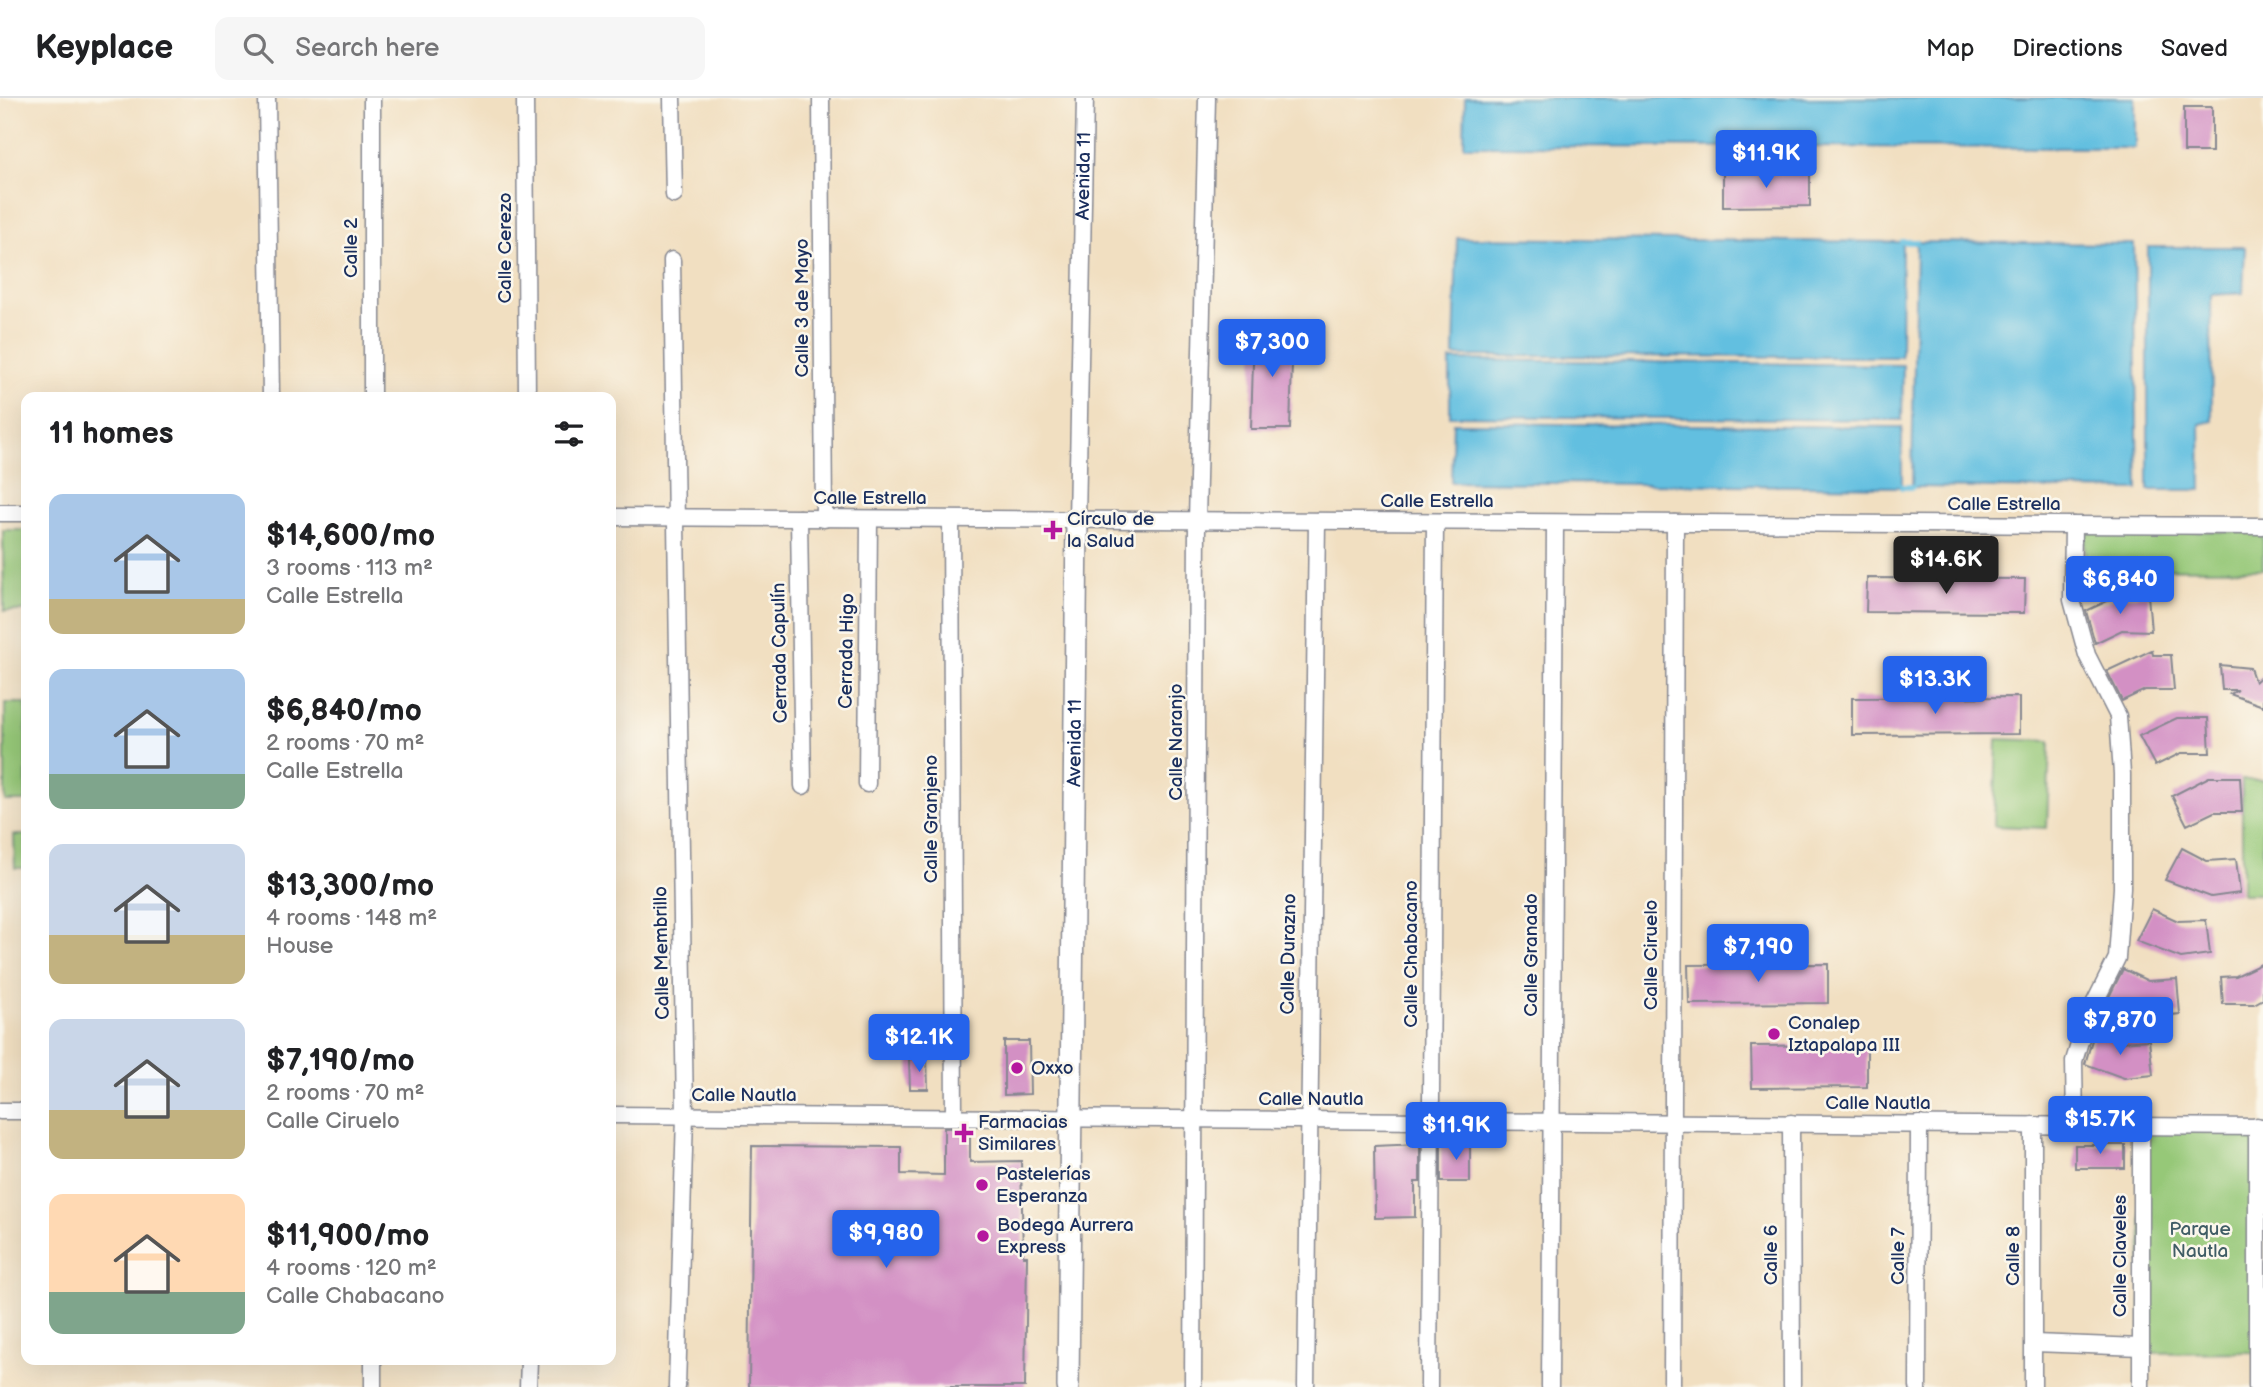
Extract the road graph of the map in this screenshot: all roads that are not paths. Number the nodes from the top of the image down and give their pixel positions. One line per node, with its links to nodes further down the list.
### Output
1 (267, 98): 10 (street)
2 (372, 98): 11 (street, Calle 2)
3 (525, 98): 12 (street, Calle Cerezo)
4 (672, 98): 8 (street)
5 (821, 98): 18 (street, Calle 3 de Mayo)
6 (1085, 98): 21 (street, Avenida 11)
7 (1207, 98): 22 (street, Calle Naranjo)
8 (674, 195)
9 (671, 260): 16 (street, Calle Membrillo)
10 (271, 392)
11 (372, 392)
12 (527, 392)
13 (0, 513): 14 (street)
14 (21, 513)
15 (616, 517): 16 (street, Calle Estrella)
16 (675, 518): 17 (street, Calle Estrella); 34 (street, Calle Membrillo)
17 (799, 518): 18 (street, Calle Estrella); 30 (street, Cerrada Capulín)
18 (824, 519): 19 (street, Calle Estrella)
19 (869, 519): 20 (street, Calle Estrella); 29 (street, Cerrada Higo)
20 (951, 520): 21 (street, Calle Estrella); 35 (street, Calle Granjeno)
21 (1077, 520): 22 (street, Calle Estrella); 36 (street, Avenida 11)
22 (1197, 521): 23 (street, Calle Estrella); 37 (street, Calle Naranjo)
23 (1317, 522): 24 (street, Calle Estrella); 38 (street, Calle Durazno)
24 (1435, 522): 25 (street, Calle Estrella); 39 (street, Calle Chabacano)
25 (1555, 523): 26 (street, Calle Estrella); 40 (street, Calle Granado)
26 (1675, 523): 27 (street, Calle Estrella); 41 (street, Calle Ciruelo)
27 (2073, 525): 28 (street, Calle Estrella); 45 (street)
28 (2263, 526)
29 (867, 783)
30 (803, 786)
31 (0, 1111): 32 (street)
32 (21, 1111)
33 (616, 1115): 34 (street, Calle Nautla)
34 (685, 1116): 35 (street, Calle Nautla); 55 (street, Calle Membrillo)
35 (954, 1118): 36 (street, Calle Nautla)
36 (1073, 1118): 37 (street, Calle Nautla); 56 (street, Avenida 11)
37 (1195, 1119): 38 (street, Calle Nautla); 57 (street, Calle Naranjo)
38 (1308, 1120): 39 (street, Calle Nautla); 58 (street, Calle Durazno)
39 (1431, 1121): 40 (street, Calle Nautla); 59 (street, Calle Chabacano)
40 (1550, 1122): 41 (street, Calle Nautla); 60 (street, Calle Granado)
41 (1671, 1123): 42 (street, Calle Nautla); 61 (street, Calle Ciruelo)
42 (1791, 1123): 43 (street, Calle Nautla); 62 (street, Calle 6)
43 (1919, 1124): 44 (street, Calle Nautla); 63 (street, Calle 7)
44 (2034, 1125): 45 (street, Calle Nautla); 48 (street, Calle 8)
45 (2075, 1125): 46 (street, Calle Nautla)
46 (2141, 1126): 47 (street, Calle Nautla); 49 (street, Calle Claveles)
47 (2260, 1126): 50 (street)
48 (2034, 1343): 49 (street); 64 (street, Calle 8)
49 (2141, 1347): 65 (street, Calle Claveles)
50 (2260, 1353): 66 (street)
51 (373, 1365): 53 (street)
52 (529, 1365): 54 (street)
53 (373, 1387)
54 (528, 1387)
55 (677, 1387)
56 (1068, 1387)
57 (1193, 1387)
58 (1306, 1387)
59 (1429, 1387)
60 (1550, 1387)
61 (1672, 1387)
62 (1792, 1387)
63 (1918, 1387)
64 (2033, 1387)
65 (2141, 1387)
66 (2257, 1387)

